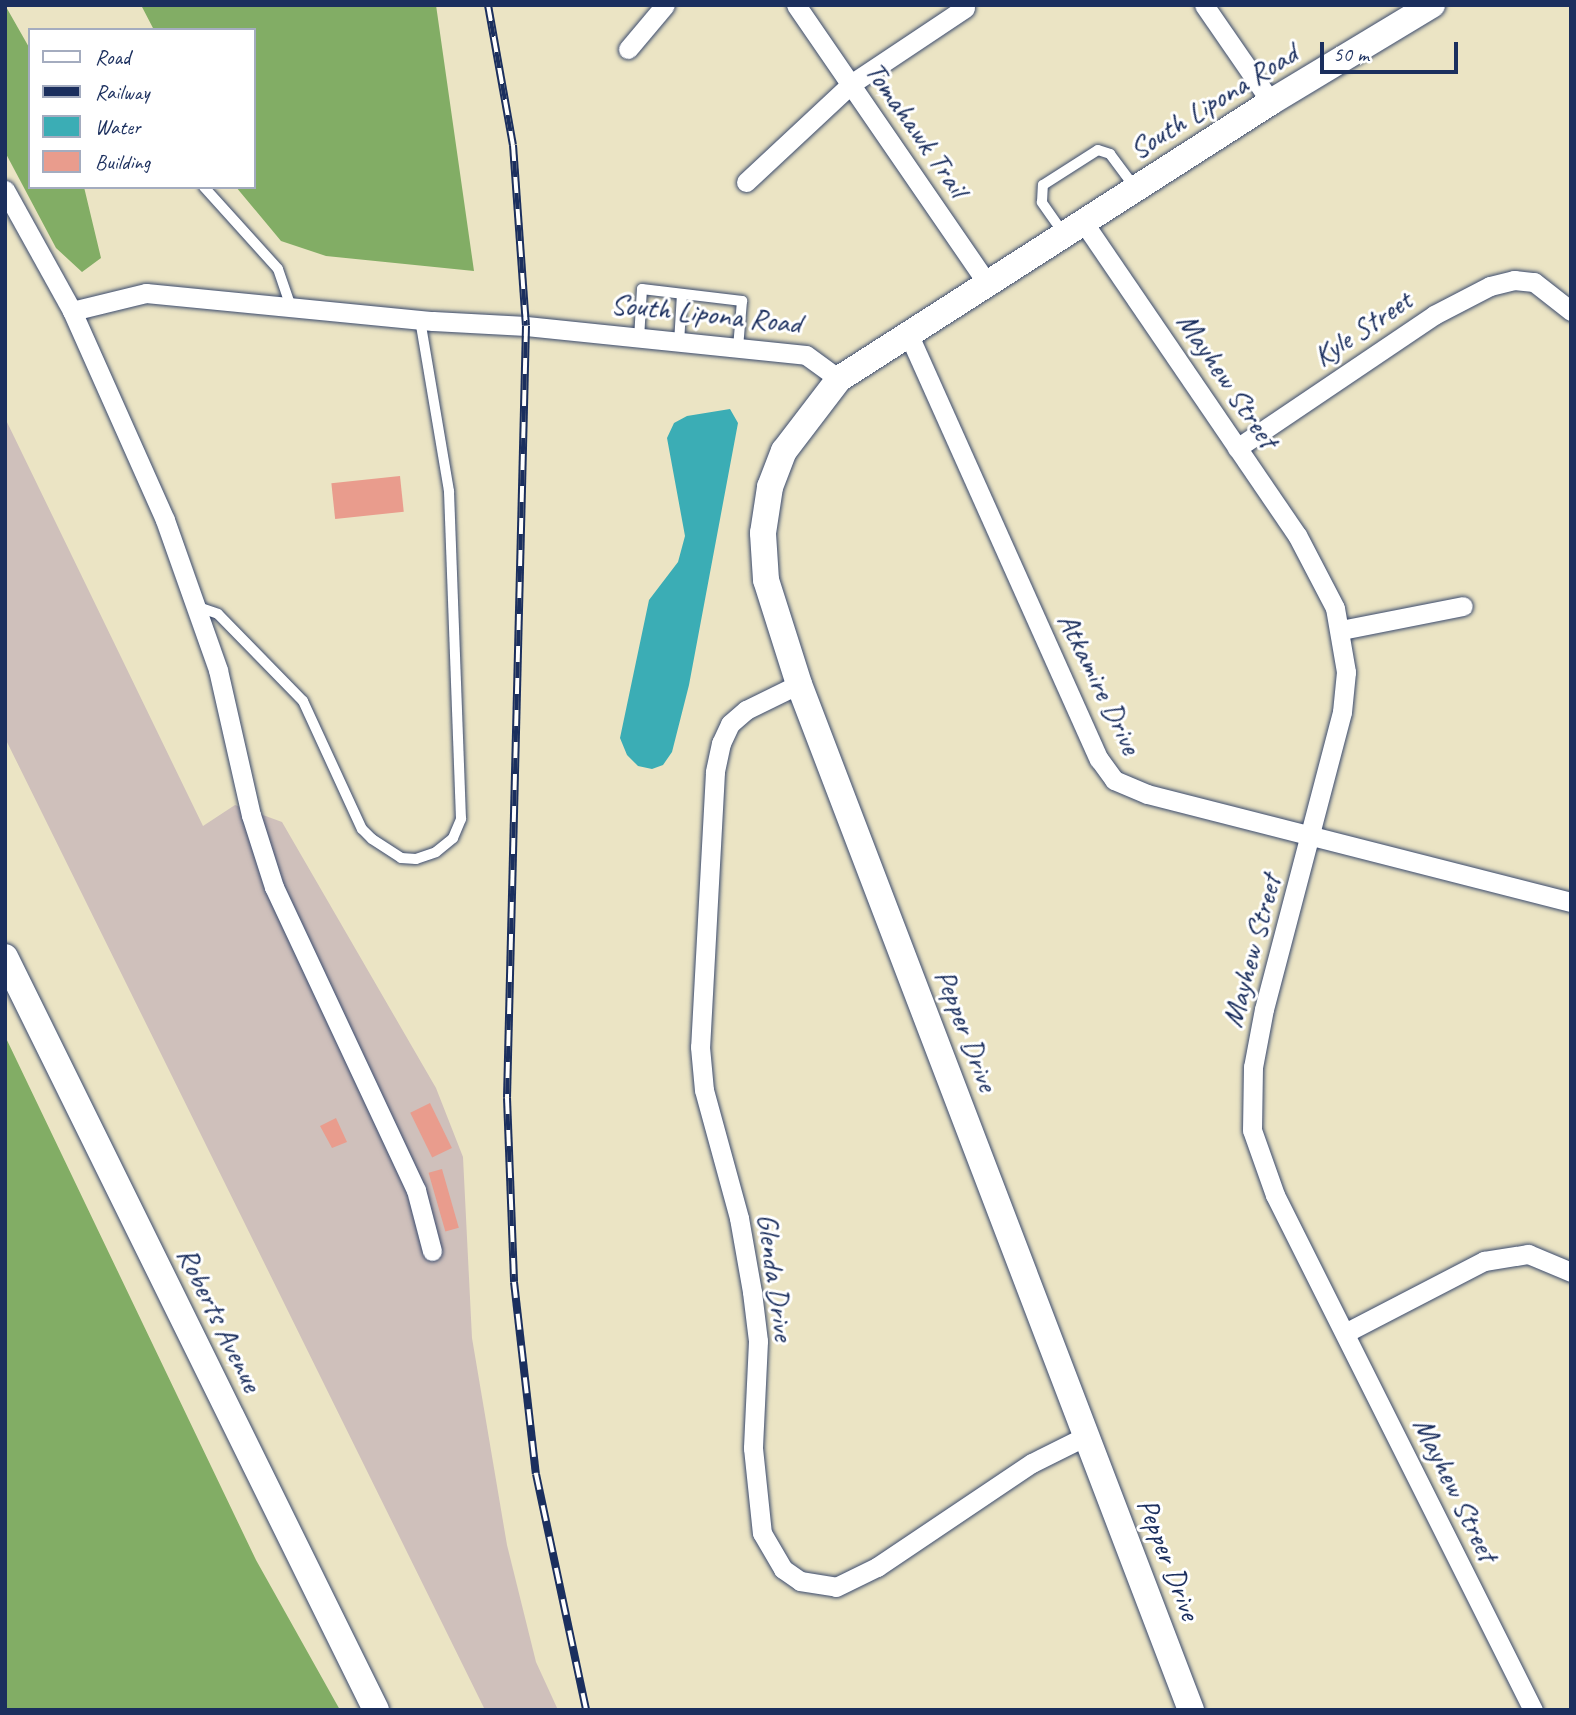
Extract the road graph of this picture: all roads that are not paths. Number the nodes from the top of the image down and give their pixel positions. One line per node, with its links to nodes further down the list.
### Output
1 (665, 5): 6 (street)
2 (796, 5): 7 (street, Tomahawk Trail)
3 (1204, 5): 8 (street)
4 (1432, 5): 8 (street, South Lipona Road)
5 (965, 8): 7 (street)
6 (628, 49)
7 (851, 85): 9 (street); 14 (street, Tomahawk Trail)
8 (1271, 102): 11 (street, South Lipona Road)
9 (746, 182)
10 (206, 189): 16 (lane)
11 (1136, 189): 13 (street, South Lipona Road); 13 (lane)
12 (5, 190): 17 (street)
13 (1075, 229): 14 (street, South Lipona Road); 25 (street, Mayhew Street)
14 (989, 286): 20 (street, South Lipona Road)
15 (682, 294): 21 (lane); 22 (lane); 23 (lane)
16 (291, 307): 17 (street, South Lipona Road); 19 (street, South Lipona Road)
17 (72, 311): 27 (street)
18 (1571, 311): 25 (street, Kyle Street)
19 (420, 320): 21 (street, South Lipona Road); 27 (lane)
20 (908, 333): 24 (street, South Lipona Road); 30 (street, Atkamire Drive)
21 (639, 339): 22 (street, South Lipona Road)
22 (679, 343): 23 (street, South Lipona Road)
23 (738, 348): 24 (street, South Lipona Road)
24 (839, 379): 29 (street, Pepper Drive)
25 (1237, 448): 28 (street, Mayhew Street)
26 (1463, 606): 28 (street)
27 (198, 607): 33 (street)
28 (1341, 630): 30 (street, Mayhew Street)
29 (799, 684): 36 (street, Pepper Drive); 36 (street, Glenda Drive)
30 (1312, 834): 31 (street, Atkamire Drive); 35 (street, Mayhew Street)
31 (1571, 902)
32 (5, 957): 37 (street, Roberts Avenue)
33 (432, 1251)
34 (1571, 1272): 35 (street)
35 (1345, 1334): 39 (street, Mayhew Street)
36 (1086, 1436): 38 (street, Pepper Drive)
37 (376, 1710)
38 (1191, 1710)
39 (1532, 1710)

